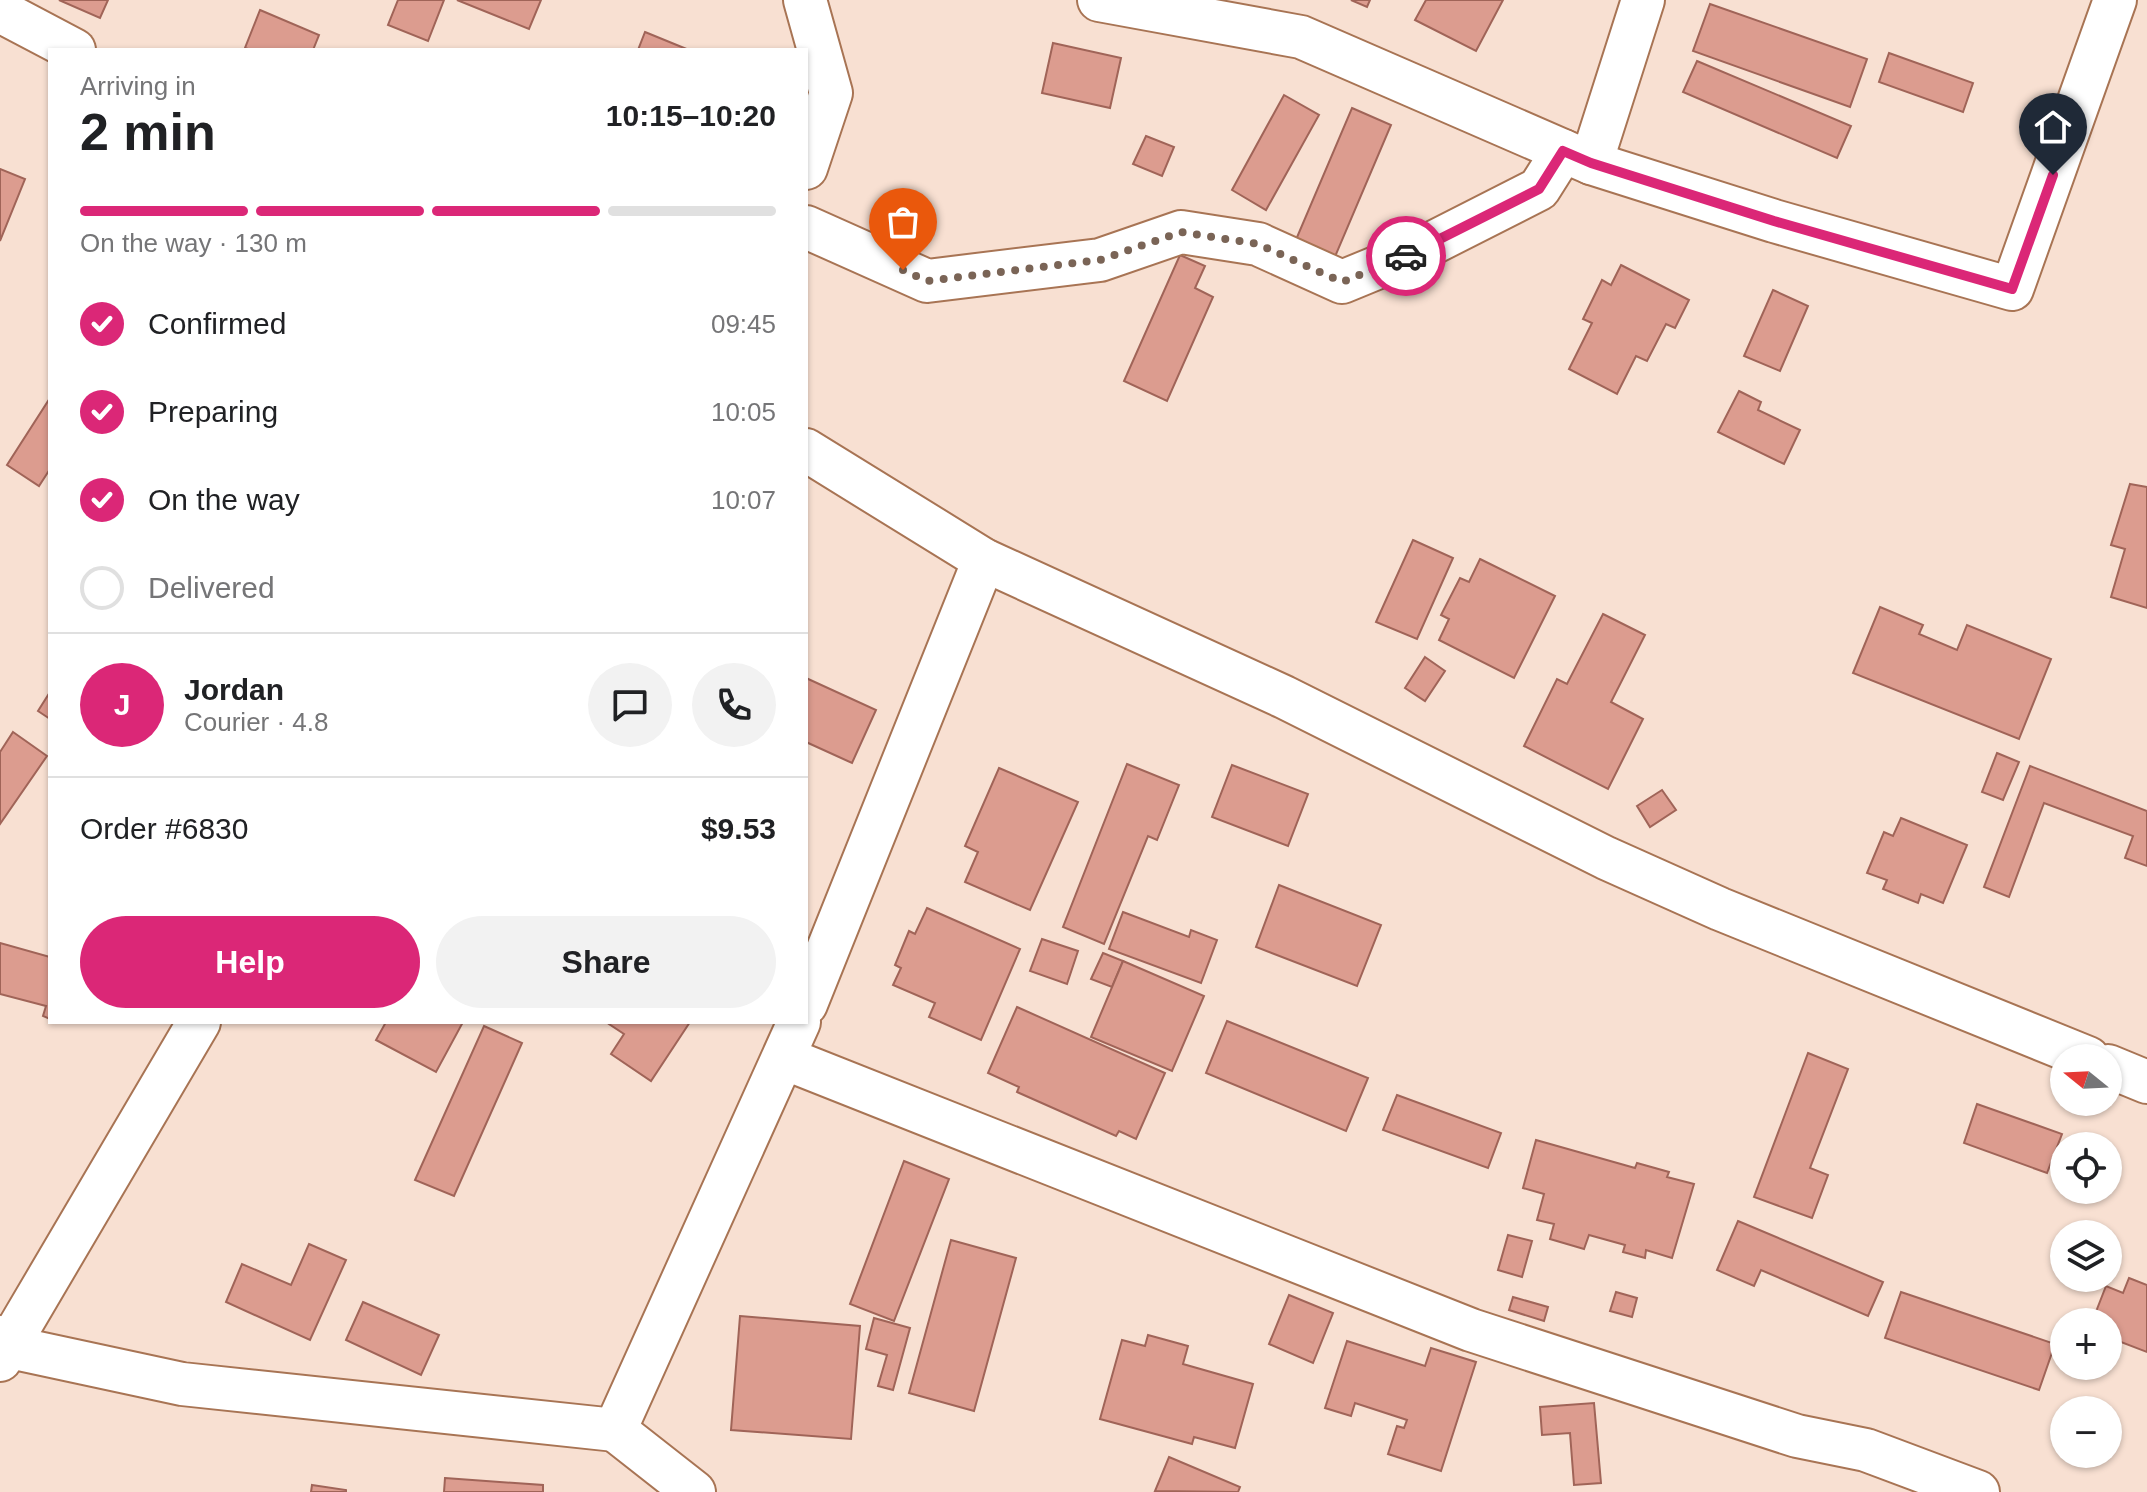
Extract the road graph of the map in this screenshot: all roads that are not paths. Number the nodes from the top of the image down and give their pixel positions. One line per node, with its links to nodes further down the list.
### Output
1 (805, 0): 9 (street)
2 (1099, 0): 5 (street)
3 (1643, 0): 8 (street)
4 (2115, 0): 8 (street)
5 (1211, 10): 8 (street)
6 (0, 11): 7 (street)
7 (70, 48)
8 (1577, 157): 10 (street)
9 (808, 162)
10 (808, 228)
11 (808, 451): 12 (street)
12 (984, 560): 13 (street); 16 (street)
13 (808, 999)
14 (198, 1024): 19 (street)
15 (792, 1040): 20 (street); 22 (street)
16 (2053, 1044)
17 (2122, 1072): 18 (street)
18 (2147, 1082)
19 (3, 1348): 20 (street)
20 (615, 1430): 21 (street)
21 (694, 1492)
22 (1978, 1492)

